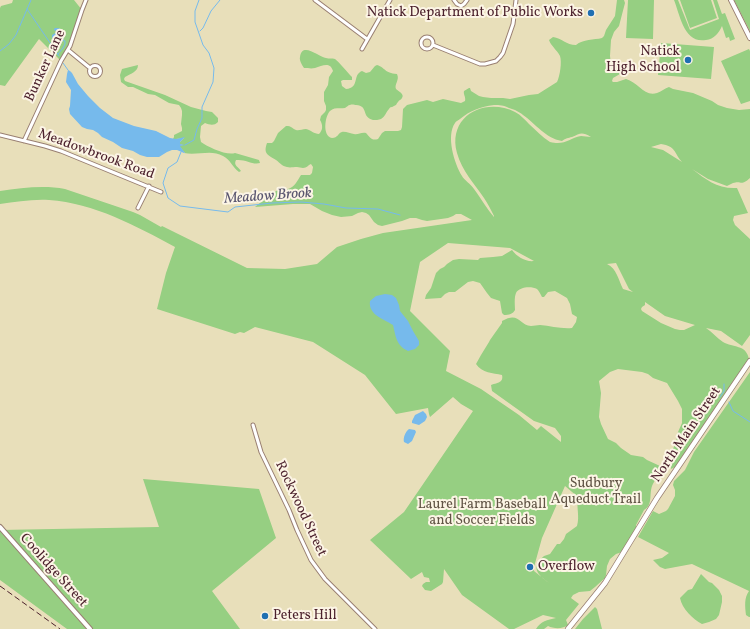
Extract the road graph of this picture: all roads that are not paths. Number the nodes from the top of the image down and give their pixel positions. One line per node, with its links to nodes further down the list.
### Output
1 (86, 0): 11 (street, Bunker Lane)
2 (315, 0): 9 (street)
3 (390, 0): 9 (street)
4 (454, 0): 5 (street)
5 (467, 0)
6 (516, 0): 10 (street)
7 (731, 0): 8 (main road)
8 (750, 38)
9 (368, 39): 12 (street)
10 (433, 45): 10 (street)
11 (68, 50): 13 (street); 15 (street, Bunker Lane)
12 (362, 50)
13 (90, 68)
14 (0, 135): 15 (street, Meadowbrook Road)
15 (24, 141): 16 (street, Meadowbrook Road)
16 (148, 186): 17 (street, Meadowbrook Road); 18 (street)
17 (161, 192)
18 (138, 208)
19 (750, 361): 24 (main road, North Main Street)
20 (253, 425): 23 (street, Rockwood Street)
21 (0, 527): 22 (main road, Coolidge Street)
22 (90, 629)
23 (375, 629)
24 (568, 629)

